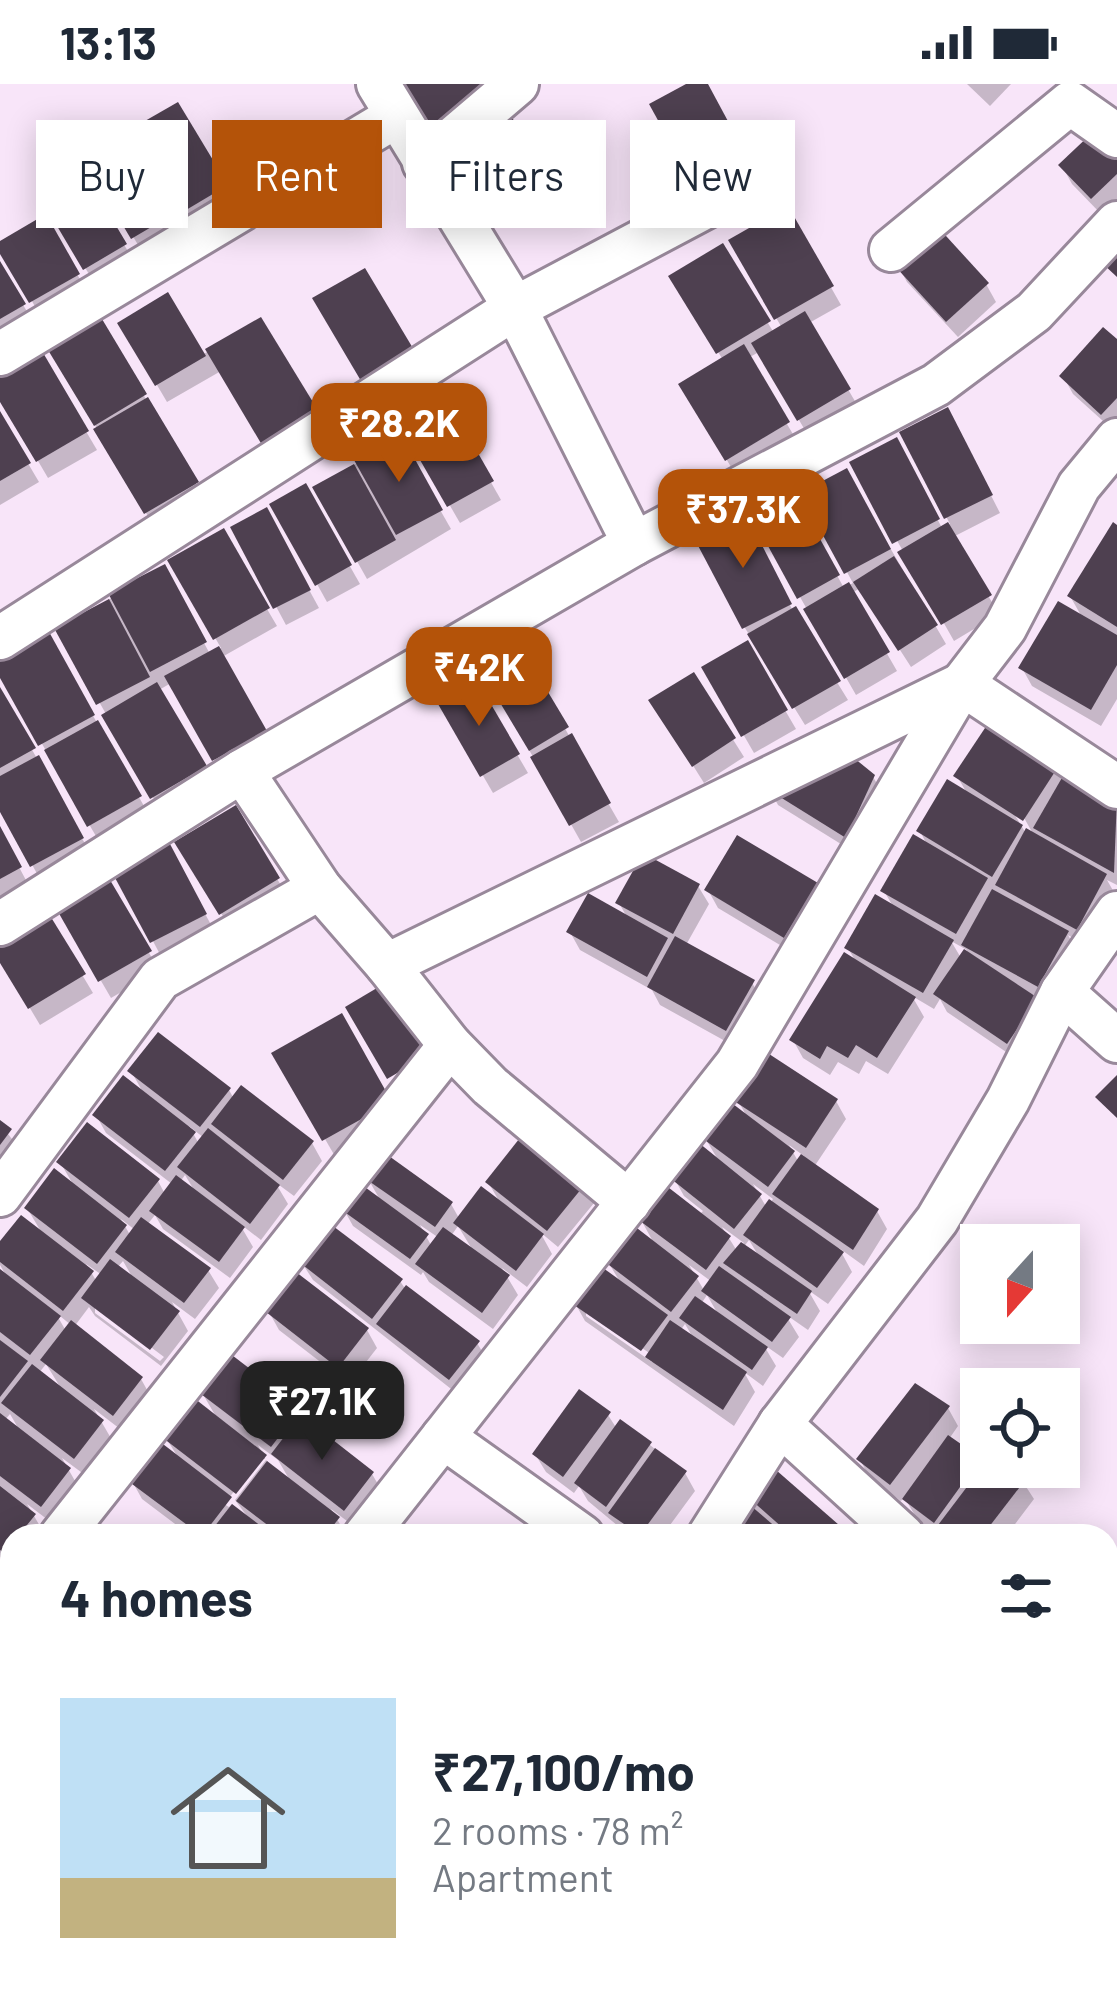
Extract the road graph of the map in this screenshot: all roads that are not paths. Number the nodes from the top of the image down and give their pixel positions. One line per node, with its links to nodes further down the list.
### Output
1 (517, 84): 3 (street)
2 (387, 100): 4 (street); 11 (street)
3 (475, 120)
4 (406, 133)
5 (1117, 136): 9 (street)
6 (1117, 223): 13 (street)
7 (464, 228): 10 (street)
8 (666, 228): 10 (street)
9 (891, 250)
10 (515, 308): 13 (street); 14 (street)
11 (0, 354)
12 (1117, 440): 15 (street)
13 (634, 544): 16 (street)
14 (0, 638)
15 (962, 684): 17 (street); 21 (street); 26 (street)
16 (242, 771): 18 (street); 20 (street)
17 (1117, 787)
18 (320, 888): 21 (street); 25 (street)
19 (1117, 914): 22 (street)
20 (0, 924)
21 (387, 965): 24 (street)
22 (1062, 992): 23 (street); 27 (street)
23 (1117, 1041)
24 (450, 1045): 26 (street); 29 (street)
25 (0, 1195)
26 (629, 1202): 28 (street)
27 (780, 1424): 32 (street); 33 (street)
28 (443, 1437): 30 (street); 31 (street)
29 (71, 1524)
30 (374, 1524)
31 (565, 1524)
32 (717, 1524)
33 (890, 1524)

